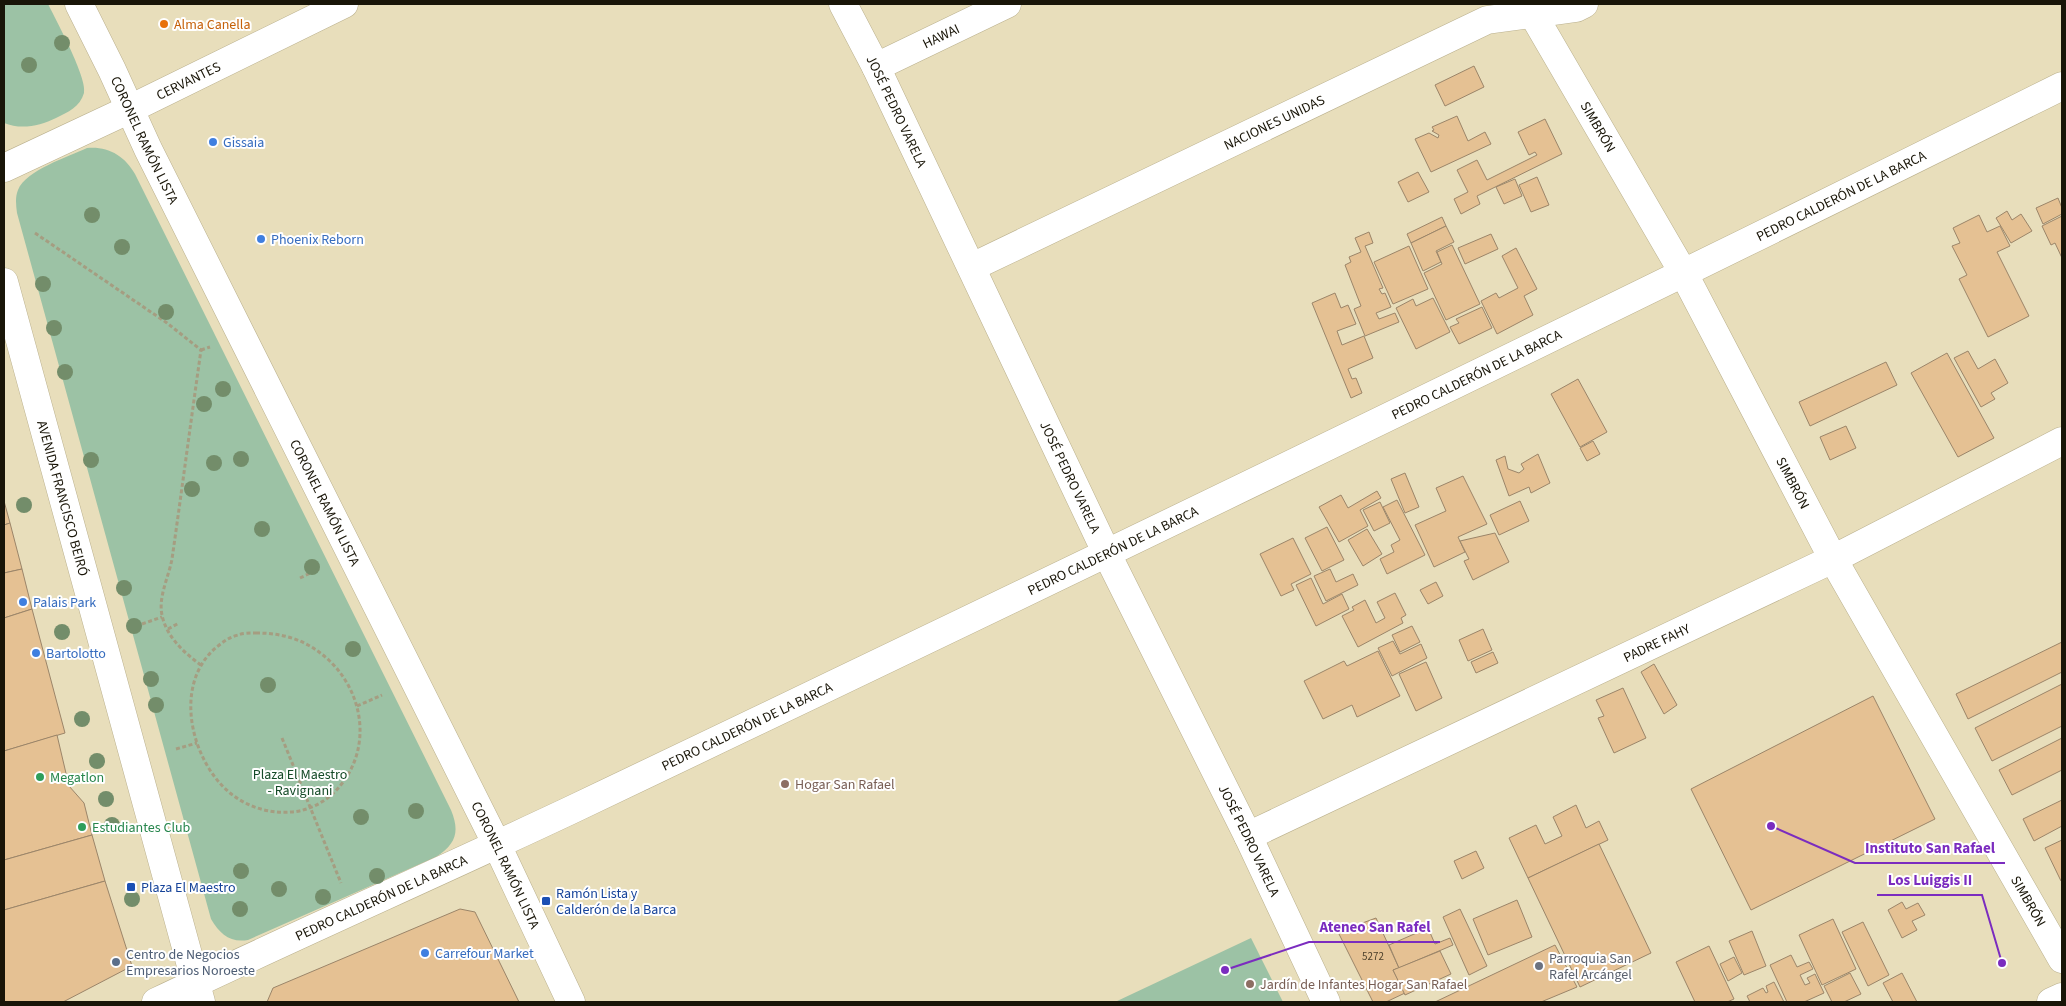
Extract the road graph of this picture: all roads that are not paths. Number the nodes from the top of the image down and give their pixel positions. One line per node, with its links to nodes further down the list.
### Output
1 (79, 4): 9 (street, CORONEL RAMÓN LISTA)
2 (344, 4): 9 (street, CERVANTES)
3 (843, 4): 7 (street, JOSÉ PEDRO VARELA)
4 (1007, 4): 7 (street, HAWAI)
5 (1584, 4): 6 (street, NACIONES UNIDAS)
6 (1530, 9): 11 (street, NACIONES UNIDAS); 12 (street, SIMBRÓN)
7 (876, 67): 11 (street, JOSÉ PEDRO VARELA)
8 (2062, 86): 12 (street, PEDRO CALDERÓN DE LA BARCA)
9 (130, 109): 10 (street, CERVANTES); 18 (street, CORONEL RAMÓN LISTA)
10 (4, 168)
11 (972, 267): 15 (street, JOSÉ PEDRO VARELA)
12 (1684, 274): 15 (street, PEDRO CALDERÓN DE LA BARCA); 16 (street, SIMBRÓN)
13 (4, 282): 20 (street, AVENIDA FRANCISCO BEIRÓ)
14 (2062, 441): 16 (street, PADRE FAHY)
15 (1107, 554): 17 (street, JOSÉ PEDRO VARELA); 18 (street, PEDRO CALDERÓN DE LA BARCA)
16 (1833, 559): 17 (street, PADRE FAHY); 19 (street, SIMBRÓN)
17 (1248, 836): 24 (street, JOSÉ PEDRO VARELA)
18 (496, 845): 20 (street, PEDRO CALDERÓN DE LA BARCA); 23 (street, CORONEL RAMÓN LISTA)
19 (2062, 959)
20 (199, 993): 22 (street, PEDRO CALDERÓN DE LA BARCA)
21 (2062, 997): 25 (street)
22 (156, 1002)
23 (571, 1002)
24 (1326, 1002)
25 (2051, 1002)

